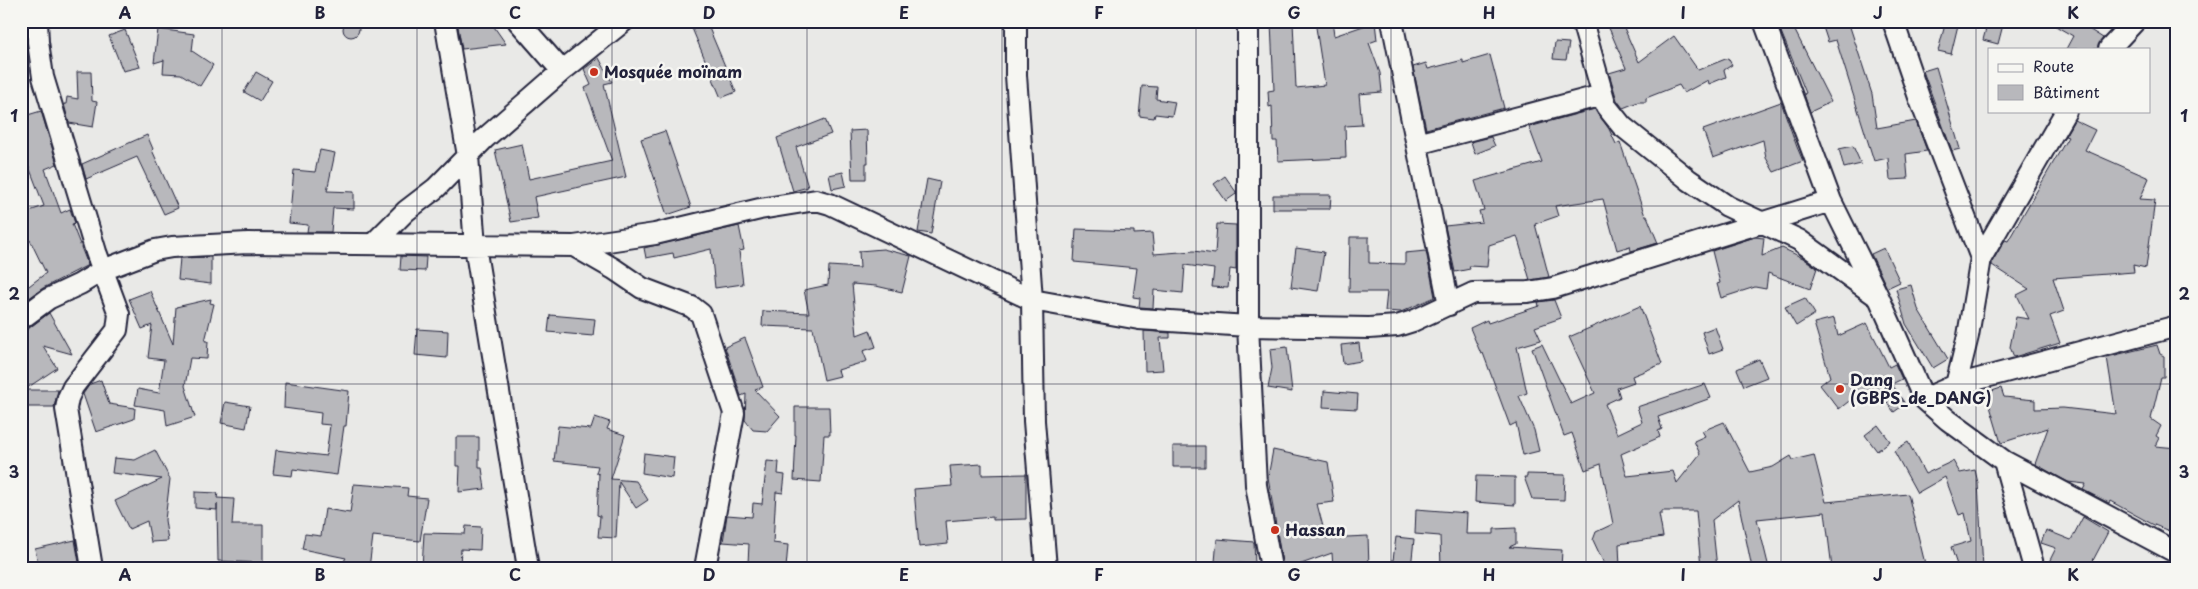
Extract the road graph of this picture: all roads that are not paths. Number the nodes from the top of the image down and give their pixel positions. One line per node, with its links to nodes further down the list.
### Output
1 (37, 21): 24 (street)
2 (445, 21): 17 (street)
3 (518, 21): 13 (street)
4 (624, 21): 13 (street)
5 (1016, 21): 26 (street)
6 (1248, 21): 29 (street)
7 (1392, 21): 16 (street)
8 (1582, 21): 14 (street)
9 (1764, 21): 18 (street)
10 (1893, 21): 23 (street)
11 (2135, 21): 12 (street)
12 (2110, 48)
13 (562, 71): 17 (street)
14 (1602, 95): 16 (street); 19 (street)
15 (2065, 112): 23 (street)
16 (1418, 144): 27 (street)
17 (468, 156): 20 (street); 21 (street)
18 (1831, 202): 19 (street); 25 (street)
19 (1764, 224): 25 (street); 27 (street)
20 (373, 244): 21 (street); 24 (street)
21 (475, 246): 22 (street); 36 (street)
22 (574, 246): 26 (street); 37 (street)
23 (1981, 258): 31 (street)
24 (103, 270): 28 (street); 35 (street)
25 (1878, 298): 32 (street)
26 (1032, 300): 29 (street); 38 (street)
27 (1449, 305): 29 (street)
28 (21, 319)
29 (1248, 326): 39 (street)
30 (2177, 326): 31 (street)
31 (1956, 384): 32 (street)
32 (1924, 398): 33 (street)
33 (2004, 461): 34 (street); 40 (street)
34 (2177, 553)
35 (92, 568)
36 (528, 568)
37 (705, 568)
38 (1046, 568)
39 (1271, 568)
40 (2034, 568)

